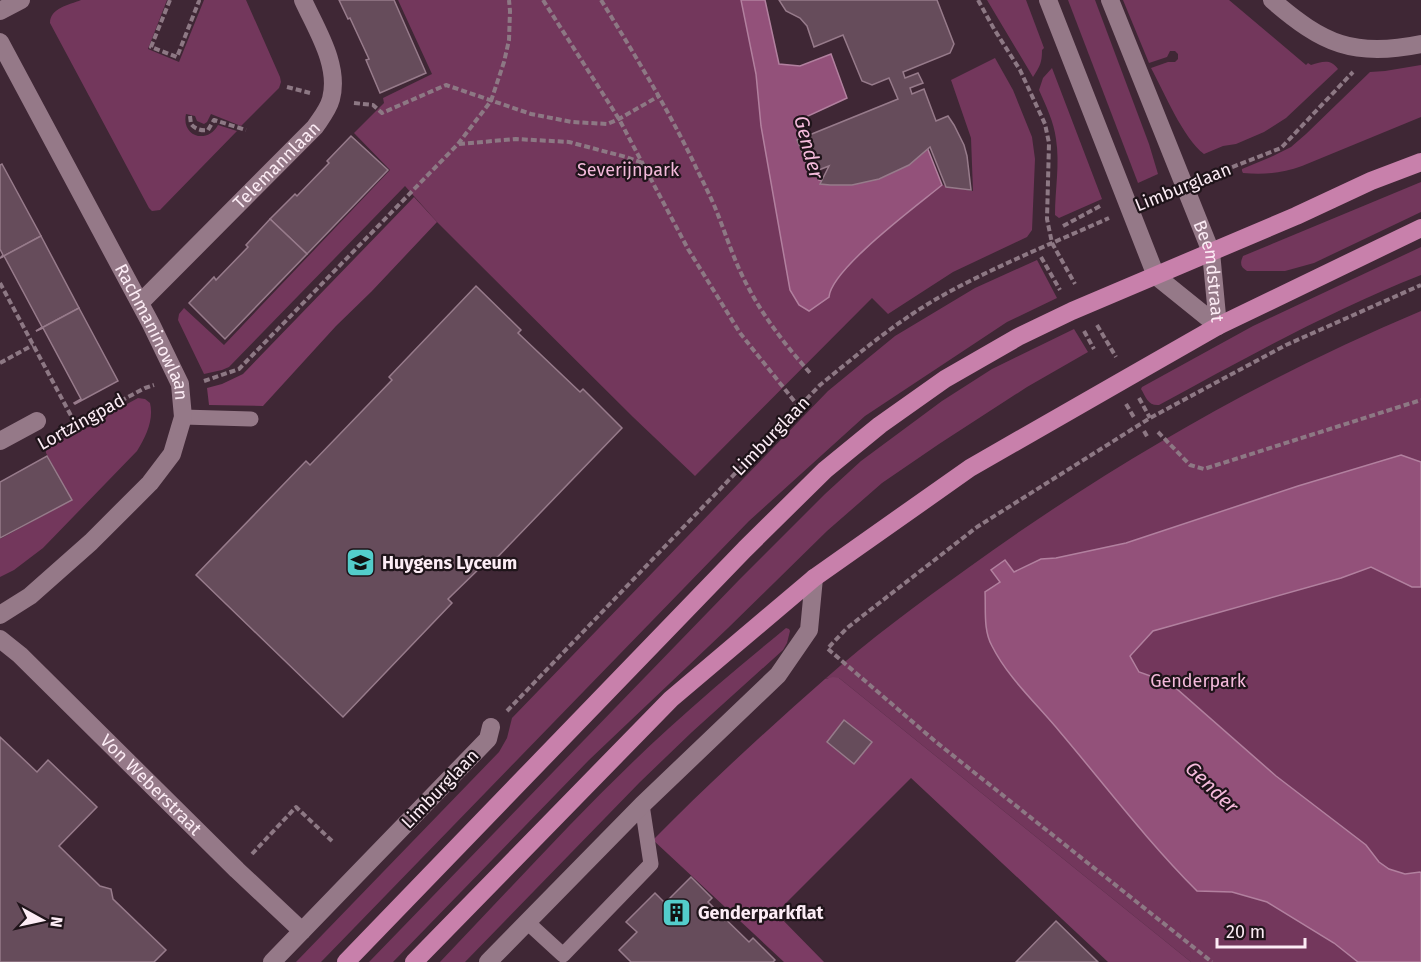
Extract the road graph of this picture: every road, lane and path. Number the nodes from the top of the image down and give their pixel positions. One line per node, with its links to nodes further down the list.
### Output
1 (21, 0): 12 (street)
2 (170, 0): 3 (path)
3 (198, 0)
4 (303, 0): 39 (street, Telemannlaan)
5 (509, 0): 19 (path)
6 (543, 0): 22 (path)
7 (602, 0): 18 (path)
8 (978, 0): 32 (path)
9 (1048, 0): 29 (street, Beemdstraat)
10 (1110, 0): 27 (street, Beemdstraat)
11 (1272, 0): 15 (street)
12 (0, 11)
13 (0, 42): 39 (street, Rachmaninowlaan)
14 (1421, 44): 15 (street)
15 (1376, 50): 27 (path, Limburglaan)
16 (287, 87): 17 (path)
17 (317, 94)
18 (659, 96): 22 (path); 46 (path)
19 (491, 100): 20 (path); 22 (path); 24 (path)
20 (352, 103)
21 (190, 116): 23 (path)
22 (619, 119): 26 (path)
23 (246, 130)
24 (458, 144): 26 (path); 49 (path)
25 (1421, 162): 33 (main road)
26 (644, 164): 52 (path)
27 (1185, 186): 33 (street, Beemdstraat)
28 (1103, 205): 30 (path)
29 (1130, 209): 32 (path, Limburglaan); 35 (street, Beemdstraat)
30 (1063, 226)
31 (1421, 228): 42 (main road)
32 (1052, 243): 40 (path); 52 (path, Limburglaan)
33 (1211, 252): 35 (main road); 42 (street, Beemdstraat)
34 (1041, 257): 38 (path)
35 (1156, 276): 40 (main road); 42 (street, Beemdstraat)
36 (0, 283): 43 (path)
37 (1421, 285): 54 (path)
38 (1062, 294)
39 (140, 303): 49 (street, Rachmaninowlaan)
40 (1086, 305): 47 (path); 75 (main road)
41 (1081, 326): 44 (path)
42 (1218, 326): 47 (main road)
43 (33, 345): 45 (path); 58 (path)
44 (1094, 349)
45 (0, 363)
46 (811, 374)
47 (1127, 378): 54 (path); 64 (main road)
48 (158, 384): 58 (path, Lortzingpad)
49 (180, 384): 53 (street, Rachmaninowlaan)
50 (1124, 400): 56 (path)
51 (1421, 400): 60 (path)
52 (799, 407): 67 (path, Limburglaan)
53 (183, 417): 55 (lane); 65 (street, Rachmaninowlaan)
54 (1150, 418): 78 (path)
55 (251, 419)
56 (1135, 419)
57 (37, 421): 63 (street, Lortzingpad)
58 (76, 425): 62 (path, Lortzingpad)
59 (1144, 431): 61 (path)
60 (1158, 432)
61 (1148, 438)
62 (48, 440)
63 (0, 441)
64 (814, 578): 68 (street); 76 (main road)
65 (0, 615)
66 (0, 639): 72 (street, Von Weberstraat)
67 (491, 727): 72 (street, Limburglaan)
68 (642, 805): 71 (street); 73 (lane)
69 (332, 841): 70 (path)
70 (248, 858)
71 (527, 922): 73 (lane); 77 (street)
72 (302, 931): 74 (street, Limburglaan)
73 (567, 958)
74 (272, 962)
75 (346, 962)
76 (414, 962)
77 (488, 962)
78 (1212, 962)

